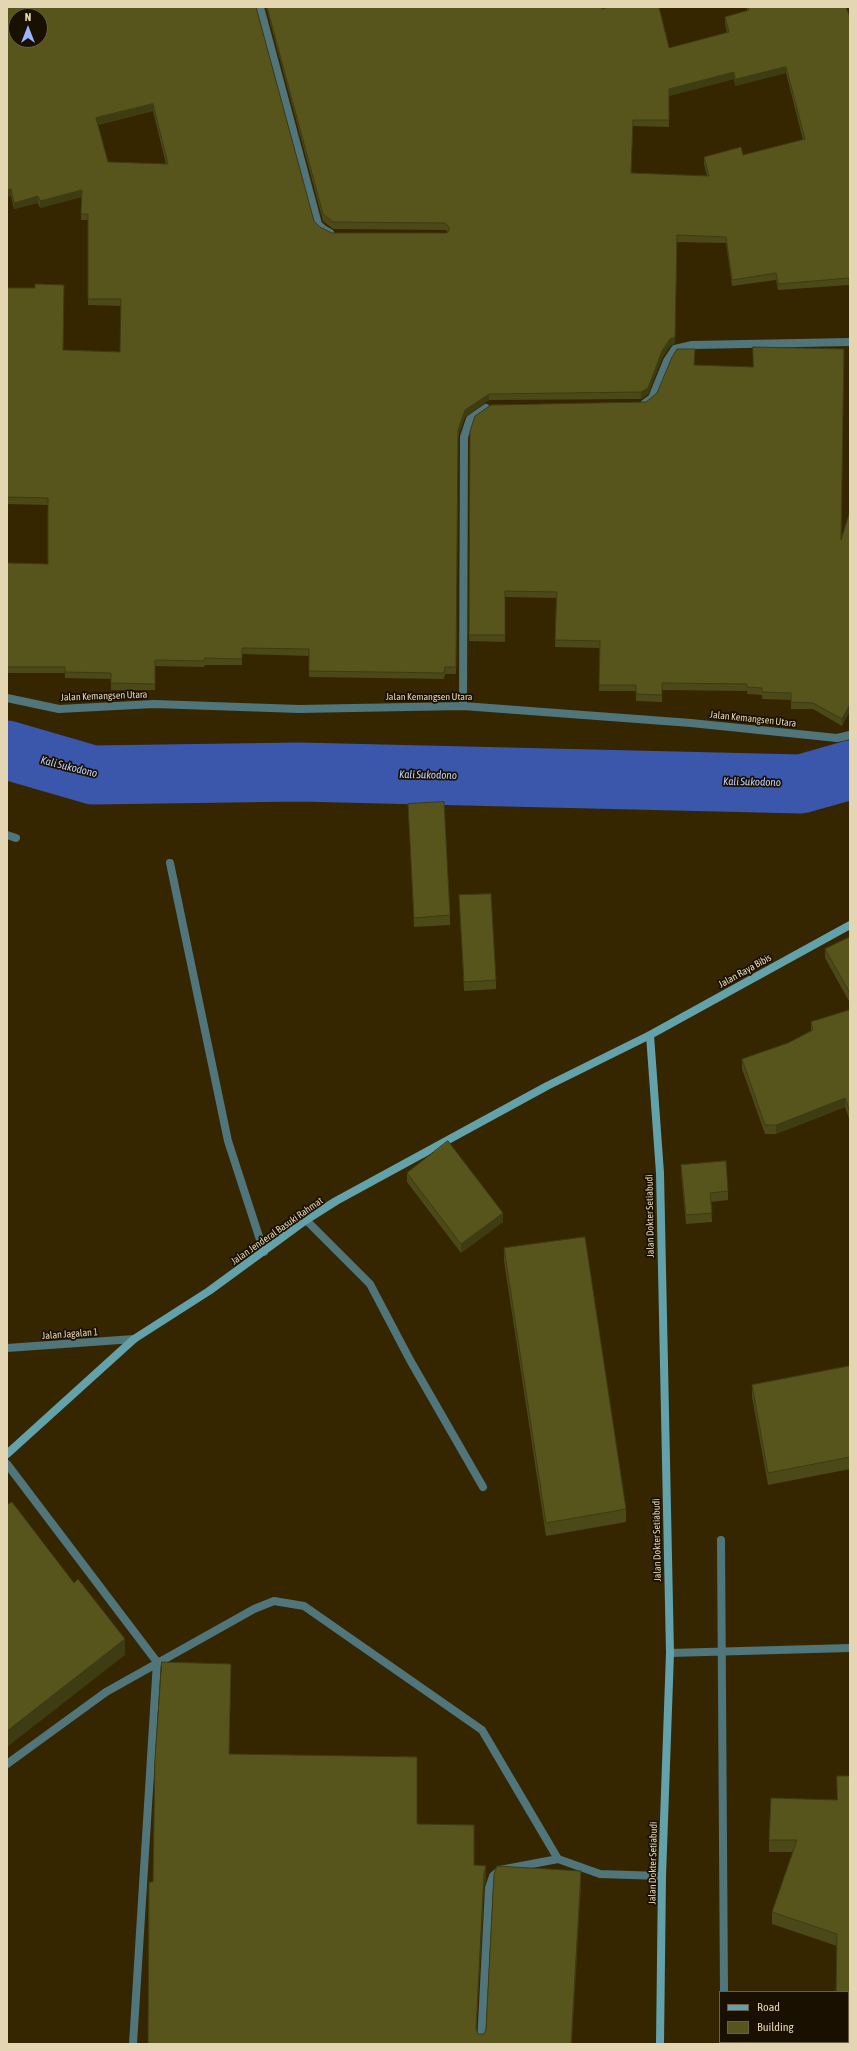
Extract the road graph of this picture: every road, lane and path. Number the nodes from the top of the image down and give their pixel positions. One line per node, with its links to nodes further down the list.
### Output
1 (260, 7): 2 (street)
2 (339, 234)
3 (850, 342): 4 (street)
4 (636, 404)
5 (497, 406): 7 (street)
6 (7, 698): 7 (street, Jalan Kemangsen Utara)
7 (463, 706): 8 (street, Jalan Kemangsen Utara)
8 (850, 735)
9 (7, 835): 10 (street)
10 (16, 838)
11 (170, 863): 16 (street)
12 (850, 925): 13 (main road, Jalan Raya Bibis)
13 (650, 1035): 14 (main road, Jalan Raya Bibis); 25 (main road, Jalan Dokter Setiabudi)
14 (587, 1066): 15 (main road, Jalan Jenderal Basuki Rahmat)
15 (306, 1220): 16 (main road, Jalan Jenderal Basuki Rahmat); 21 (street)
16 (264, 1252): 17 (main road, Jalan Jenderal Basuki Rahmat)
17 (134, 1339): 18 (street, Jalan Jagalan 1); 19 (main road, Jalan Jenderal Basuki Rahmat)
18 (7, 1348)
19 (7, 1454)
20 (7, 1464): 26 (street)
21 (483, 1488)
22 (721, 1540): 24 (street)
23 (850, 1648): 24 (street)
24 (722, 1652): 25 (street); 30 (street)
25 (670, 1653): 29 (main road, Jalan Dokter Setiabudi)
26 (157, 1662): 27 (street); 28 (street); 31 (street)
27 (7, 1764)
28 (558, 1859): 29 (street); 32 (street)
29 (662, 1876): 33 (main road, Jalan Dokter Setiabudi)
30 (724, 1991)
31 (133, 2044)
32 (482, 2044)
33 (660, 2044)

